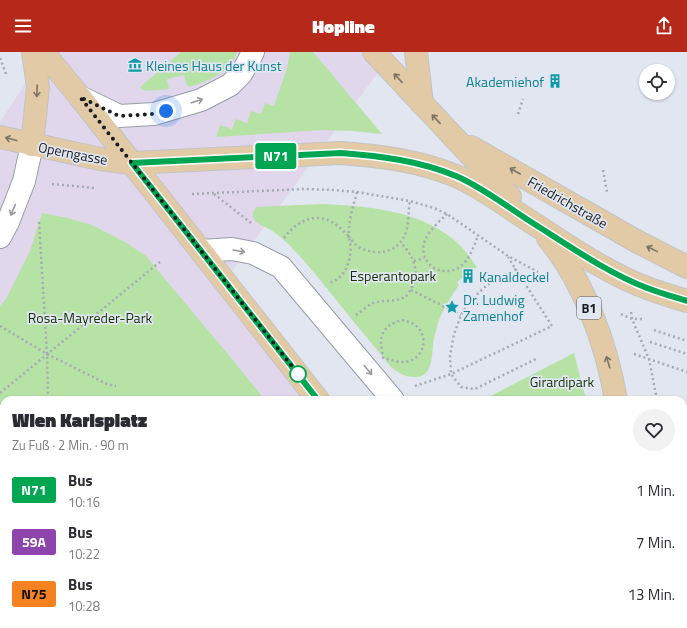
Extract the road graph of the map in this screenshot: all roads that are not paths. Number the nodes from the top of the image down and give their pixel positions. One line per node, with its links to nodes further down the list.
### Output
1 (33, 52): 10 (main road, one-way to 10)
2 (43, 52): 6 (main road)
3 (253, 52): 6 (street, one-way to 3)
4 (374, 52): 7 (main road, Friedrichstraße / B1, one-way to 4)
5 (416, 52): 7 (main road)
6 (80, 97): 11 (main road)
7 (422, 104): 8 (main road, Friedrichstraße / B1, one-way to 7)
8 (451, 135): 12 (main road, Friedrichstraße / B1); 15 (main road, Friedrichstraße, one-way to 8)
9 (0, 137): 10 (main road, Operngasse, one-way to 9)
10 (32, 144): 11 (main road, Operngasse); 13 (street, one-way to 13)
11 (132, 163): 12 (main road, Operngasse); 14 (main road)
12 (538, 227): 16 (main road, Operngasse); 19 (main road, Friedrichstraße / B1, one-way to 12)
13 (0, 237)
14 (200, 251): 17 (main road); 18 (street, one-way to 18)
15 (687, 267)
16 (687, 301)
17 (315, 396)
18 (390, 396)
19 (617, 396)

